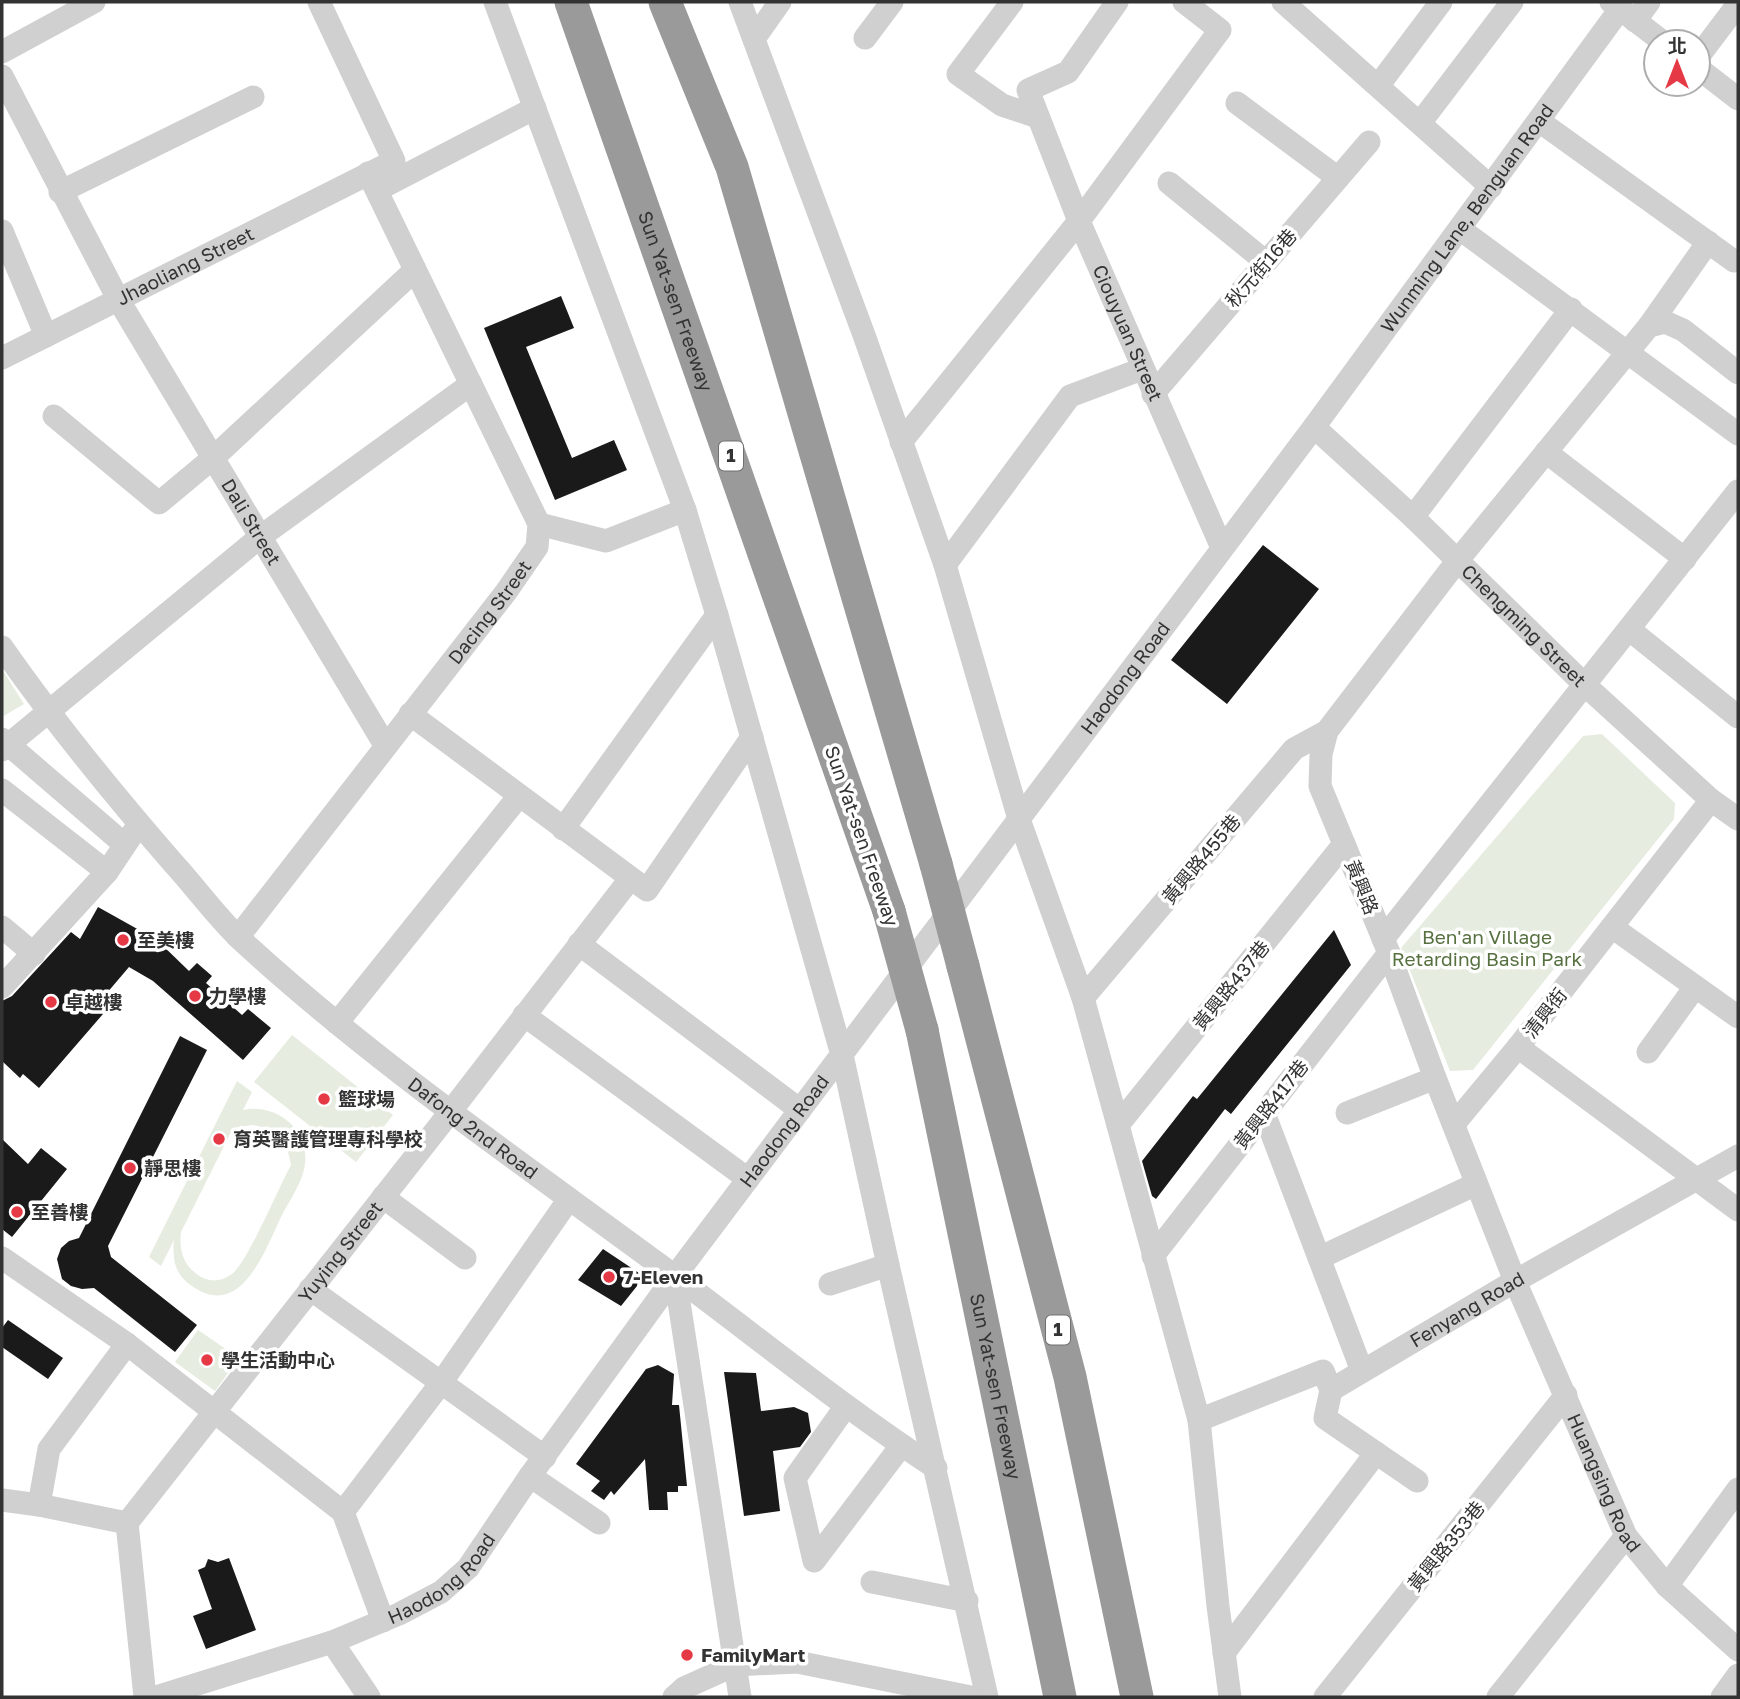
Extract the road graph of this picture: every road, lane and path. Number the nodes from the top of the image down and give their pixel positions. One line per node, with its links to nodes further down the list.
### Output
1 (94, 2): 17 (street)
2 (319, 2): 36 (street)
3 (495, 2): 30 (street)
4 (571, 2): 168 (highway, Sun Yat-sen Freeway / 1, bridge)
5 (665, 2): 169 (highway, 1, bridge)
6 (740, 2): 22 (street)
7 (780, 2): 22 (street)
8 (892, 2): 20 (street)
9 (1012, 2): 31 (street)
10 (1117, 2): 31 (street, Ciouyuan Street)
11 (1184, 2): 40 (street)
12 (1283, 2): 26 (street)
13 (1441, 2): 26 (street)
14 (1512, 2): 33 (street)
15 (1649, 2): 18 (street, Wunming Lane, Benguan Road)
16 (1738, 4): 21 (street)
17 (69, 8): 23 (street)
18 (1622, 10): 19 (street); 32 (street, Wunming Lane, Benguan Road)
19 (1645, 28)
20 (865, 38)
21 (1712, 38)
22 (754, 39): 60 (street)
23 (2, 52)
24 (2, 76): 39 (street, Dali Street)
25 (1712, 79): 28 (street)
26 (1378, 86): 33 (street)
27 (253, 97): 39 (street)
28 (1738, 99)
29 (1237, 103): 35 (street)
30 (534, 108): 36 (street); 64 (street)
31 (1038, 117): 40 (street, Ciouyuan Street)
32 (1539, 121): 38 (street, Wunming Lane, Benguan Road); 43 (street)
33 (1420, 123): 38 (street)
34 (1369, 142): 35 (street, 秋元街16巷)
35 (1338, 178): 45 (street, 秋元街16巷)
36 (373, 182): 46 (street); 47 (street, Jhaoliang Street)
37 (1169, 183): 45 (street)
38 (1491, 187): 41 (street, Wunming Lane, Benguan Road)
39 (60, 192): 47 (street, Dali Street)
40 (1079, 221): 53 (street, Ciouyuan Street); 60 (street)
41 (1460, 229): 48 (street); 58 (street, Wunming Lane, Benguan Road)
42 (2, 230): 50 (street)
43 (1709, 242): 44 (street); 49 (street, 黃興路)
44 (1734, 261)
45 (1266, 262): 56 (street, 秋元街16巷)
46 (415, 270): 55 (street); 62 (street)
47 (118, 299): 50 (street, Jhaoliang Street); 62 (street, Dali Street)
48 (1571, 309): 51 (street); 65 (street)
49 (1648, 326): 51 (street, 黃興路); 54 (street)
50 (46, 337): 52 (street, Jhaoliang Street)
51 (1628, 352): 59 (street); 61 (street, 黃興路)
52 (2, 358)
53 (1142, 369): 56 (street, Ciouyuan Street); 71 (street)
54 (1738, 373)
55 (471, 384): 66 (street); 67 (street)
56 (1153, 394): 68 (street, Ciouyuan Street)
57 (54, 416): 62 (street)
58 (1314, 427): 65 (street, Chengming Street); 68 (street, Haodong Road)
59 (1738, 434)
60 (901, 442): 71 (street)
61 (1546, 452): 69 (street); 70 (street, 黃興路)
62 (213, 458): 67 (street, Dali Street)
63 (1738, 491): 69 (street, 黃興路417巷)
64 (685, 510): 66 (street); 72 (street)
65 (1413, 517): 70 (street, Chengming Street)
66 (539, 524): 77 (street, Dacing Street)
67 (260, 537): 76 (street); 82 (street, Dali Street)
68 (1222, 548): 86 (street, Haodong Road)
69 (1685, 559): 73 (street, 黃興路417巷)
70 (1458, 560): 75 (street, Chengming Street); 79 (street, 黃興路)
71 (945, 565): 86 (street)
72 (718, 614): 80 (street); 88 (street)
73 (1630, 630): 75 (street, 黃興路417巷); 78 (street)
74 (2, 647): 76 (street, Dafong 2nd Road)
75 (1586, 686): 85 (street, Chengming Street); 97 (street, 黃興路417巷)
76 (47, 711): 81 (street); 87 (street, Dafong 2nd Road)
77 (410, 714): 82 (street, Dacing Street); 84 (street)
78 (1738, 716)
79 (1327, 731): 90 (street, 黃興路); 101 (street, 黃興路455巷)
80 (752, 737): 92 (street); 107 (street)
81 (4, 744): 89 (street)
82 (385, 745): 95 (street, Dacing Street)
83 (2, 790): 91 (street)
84 (519, 796): 88 (street); 104 (street)
85 (1729, 807): 94 (street, 清興街)
86 (1019, 820): 101 (street); 107 (street, Haodong Road)
87 (139, 824): 89 (street); 95 (street, Dafong 2nd Road)
88 (563, 829): 92 (street)
89 (124, 844): 91 (street)
90 (1344, 844): 97 (street, 黃興路); 114 (street, 黃興路437巷)
91 (107, 872): 98 (street)
92 (630, 879): 96 (street, Yuying Street)
93 (2, 927): 98 (street)
94 (1612, 927): 99 (street); 105 (street, 清興街)
95 (238, 937): 104 (street, Dafong 2nd Road)
96 (579, 944): 102 (street, Yuying Street); 109 (street)
97 (1386, 946): 108 (street, 黃興路); 111 (street, 黃興路417巷)
98 (34, 954): 100 (street)
99 (1695, 987): 103 (street); 106 (street)
100 (2, 988)
101 (1083, 998): 114 (street)
102 (524, 1015): 110 (street, Yuying Street); 117 (street)
103 (1738, 1017)
104 (337, 1023): 110 (street, Dafong 2nd Road)
105 (1518, 1047): 113 (street, 清興街); 116 (street)
106 (1648, 1052)
107 (842, 1055): 109 (street, Haodong Road); 126 (street)
108 (1435, 1077): 112 (street); 113 (street, 黃興路)
109 (800, 1110): 117 (street, Haodong Road)
110 (451, 1111): 119 (street, Yuying Street); 120 (street, Dafong 2nd Road)
111 (1264, 1113): 122 (street, 黃興路417巷); 125 (street)
112 (1347, 1113)
113 (1454, 1124): 118 (street, 黃興路)
114 (1118, 1125): 122 (street)
115 (1738, 1156): 116 (street, Fenyang Road)
116 (1697, 1178): 121 (street); 128 (street, Fenyang Road)
117 (748, 1180): 127 (street, Haodong Road)
118 (1476, 1184): 125 (street); 128 (street, 黃興路)
119 (383, 1197): 124 (street); 130 (street, Yuying Street)
120 (569, 1199): 127 (street, Dafong 2nd Road); 133 (street)
121 (1738, 1210)
122 (1153, 1256): 138 (street)
123 (2, 1258): 131 (street)
124 (465, 1258)
125 (1319, 1258): 132 (street)
126 (888, 1265): 129 (street); 142 (street)
127 (675, 1276): 136 (street, Dafong 2nd Road); 141 (street, Haodong Road); 159 (street)
128 (1515, 1281): 132 (street, Fenyang Road); 135 (street, Huangsing Road)
129 (830, 1284)
130 (310, 1290): 133 (street); 137 (street, Yuying Street)
131 (127, 1344): 137 (street); 147 (street)
132 (1362, 1371): 134 (street, Fenyang Road)
133 (441, 1383): 141 (street); 148 (street)
134 (1331, 1391): 138 (street); 140 (street)
135 (1566, 1395): 151 (street, Huangsing Road); 171 (street, 黃興路353巷)
136 (846, 1406): 139 (street, Dafong 2nd Road); 139 (street)
137 (213, 1412): 148 (street); 149 (street, Yuying Street)
138 (1199, 1420): 158 (street)
139 (901, 1446): 142 (street, Dafong 2nd Road)
140 (1376, 1453): 144 (street); 158 (street)
141 (545, 1458): 143 (street, Haodong Road)
142 (936, 1468): 154 (street)
143 (530, 1476): 150 (street); 155 (street, Haodong Road)
144 (1417, 1481)
145 (1738, 1489): 153 (street)
146 (2, 1500): 147 (street)
147 (39, 1505): 149 (street)
148 (343, 1512): 155 (street)
149 (127, 1523): 161 (street)
150 (599, 1523)
151 (1626, 1536): 153 (street, Huangsing Road); 172 (street)
152 (872, 1582): 154 (street)
153 (1667, 1586): 157 (street, Huangsing Road)
154 (967, 1601): 167 (street)
155 (383, 1621): 156 (street, Haodong Road)
156 (332, 1642): 162 (street, Haodong Road); 163 (street)
157 (1738, 1650)
158 (1224, 1653): 170 (street)
159 (736, 1665): 164 (street); 165 (street); 166 (street)
160 (1738, 1675): 173 (street)
161 (145, 1697)
162 (156, 1697)
163 (369, 1697)
164 (674, 1697)
165 (740, 1697)
166 (971, 1697)
167 (988, 1697)
168 (1060, 1697)
169 (1137, 1697)
170 (1230, 1697)
171 (1325, 1697)
172 (1498, 1697)
173 (1722, 1697)

